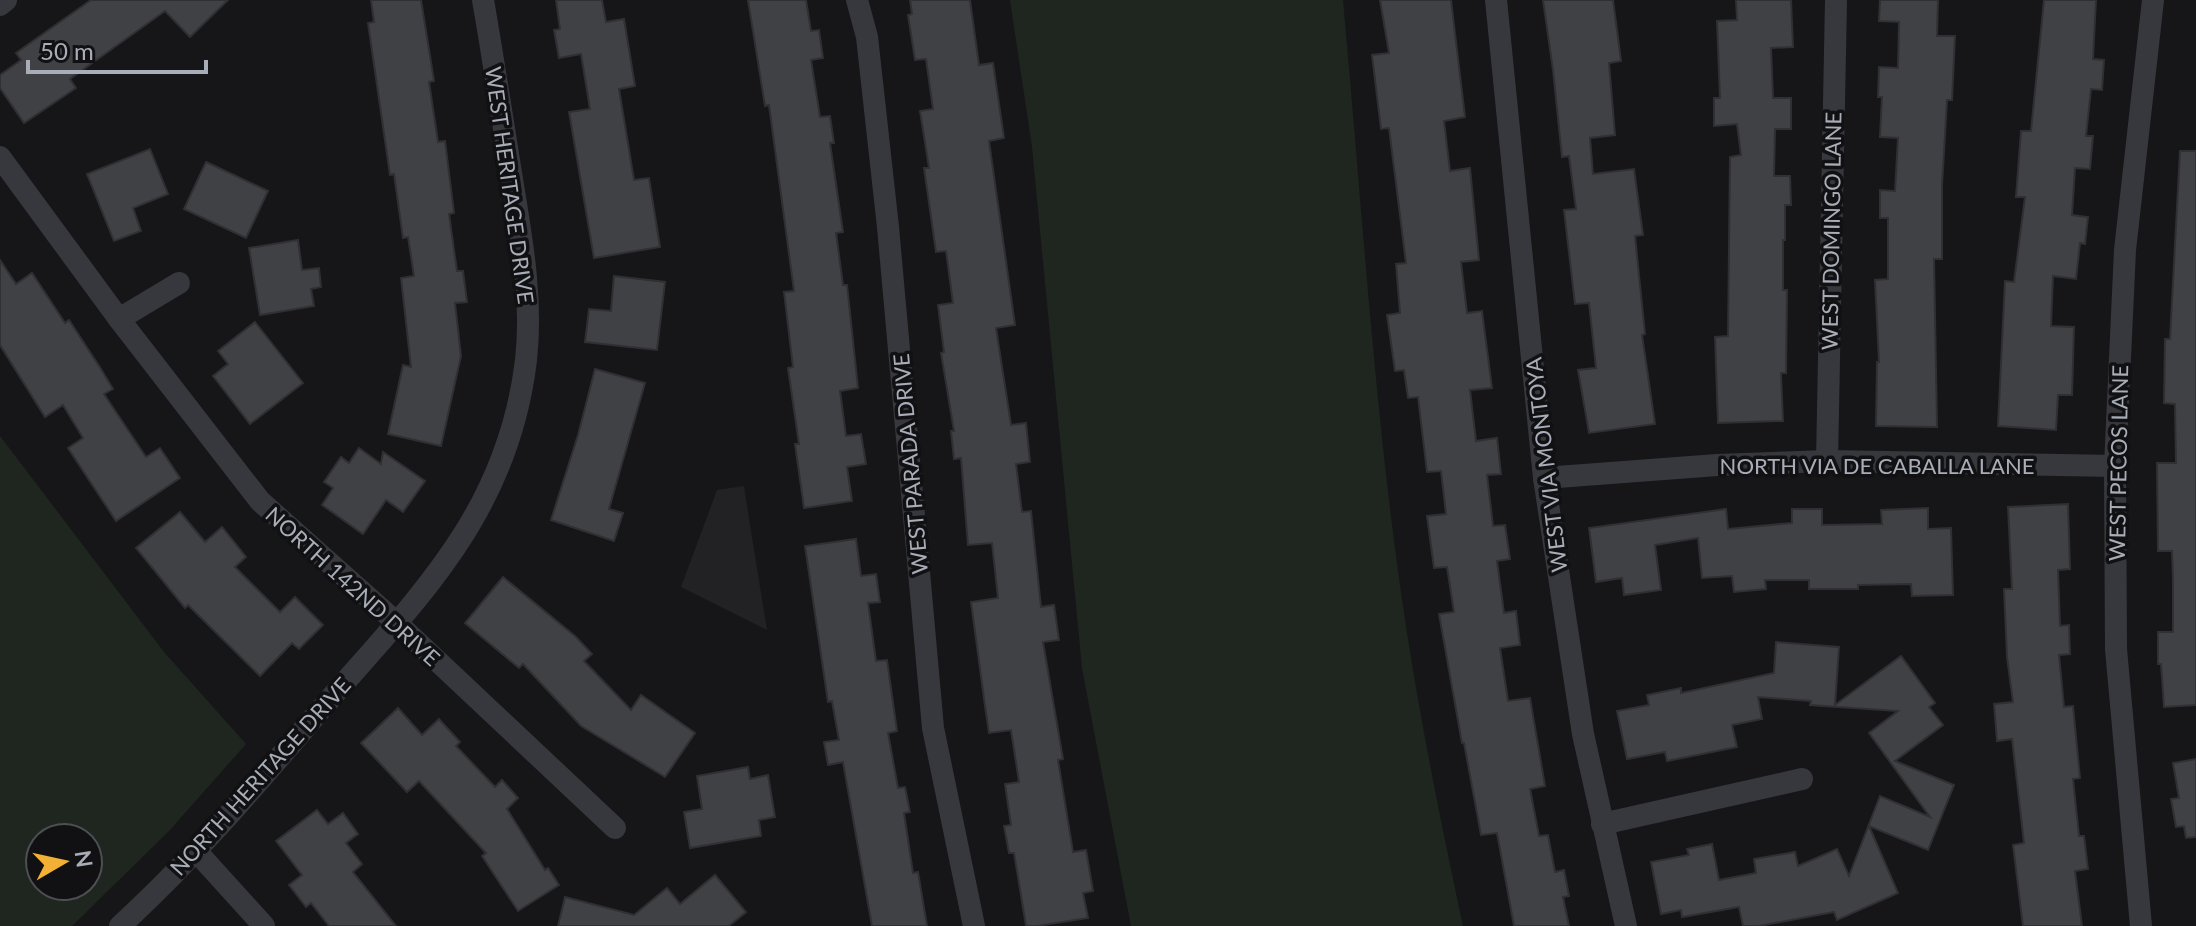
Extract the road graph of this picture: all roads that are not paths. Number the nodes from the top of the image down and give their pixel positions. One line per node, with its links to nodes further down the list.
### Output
1 (6, 0): 7 (street)
2 (483, 0): 14 (street, WEST HERITAGE DRIVE)
3 (857, 0): 21 (street, WEST PARADA DRIVE)
4 (1496, 0): 13 (street, WEST VIA MONTOYA)
5 (1836, 0): 11 (street, WEST DOMINGO LANE)
6 (2153, 0): 12 (street, WEST PECOS LANE)
7 (0, 5)
8 (0, 157): 10 (street, NORTH 142ND DRIVE)
9 (179, 283): 10 (street)
10 (119, 319): 14 (street, NORTH 142ND DRIVE)
11 (1827, 461): 12 (street, NORTH VIA DE CABALLA LANE); 13 (street, NORTH VIA DE CABALLA LANE)
12 (2115, 466): 23 (street, WEST PECOS LANE)
13 (1544, 478): 16 (street, WEST VIA MONTOYA)
14 (397, 623): 17 (street, NORTH 142ND DRIVE); 18 (street, NORTH HERITAGE DRIVE)
15 (1802, 779): 16 (street)
16 (1602, 824): 22 (street, WEST VIA MONTOYA)
17 (615, 828)
18 (196, 851): 19 (street, NORTH HERITAGE DRIVE); 20 (street)
19 (120, 926)
20 (264, 926)
21 (974, 926)
22 (1626, 926)
23 (2141, 926)

